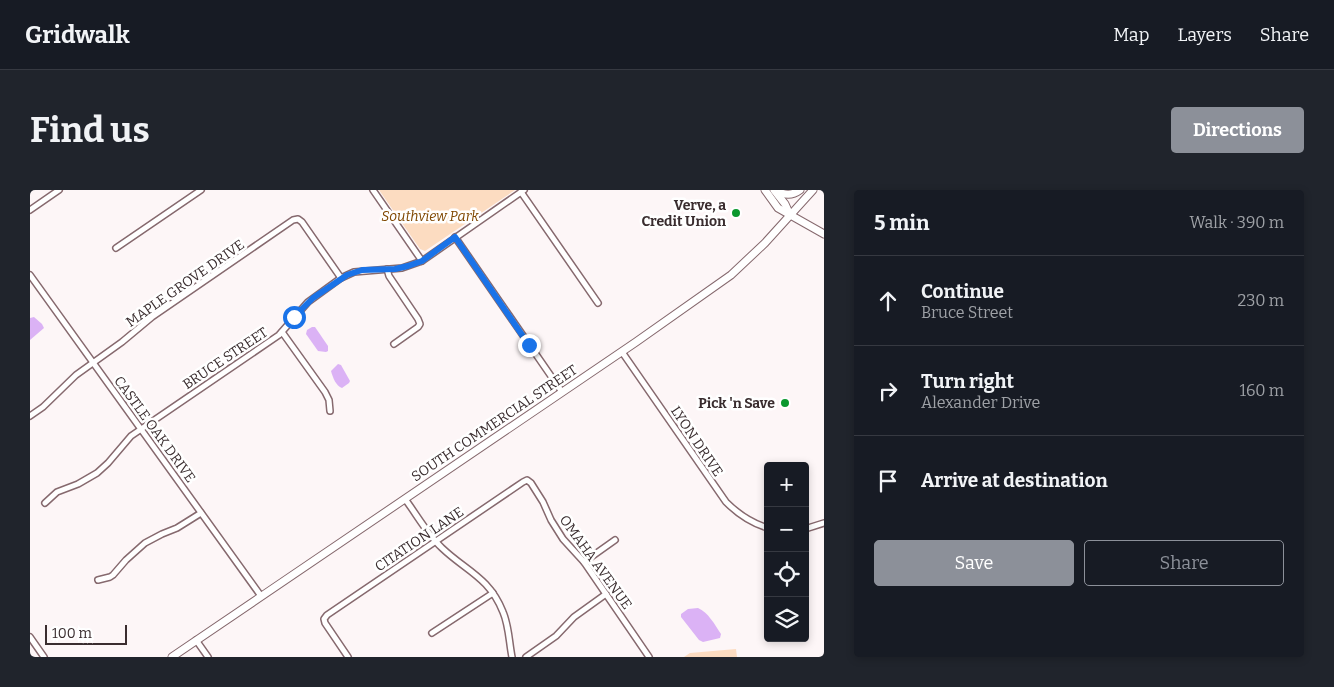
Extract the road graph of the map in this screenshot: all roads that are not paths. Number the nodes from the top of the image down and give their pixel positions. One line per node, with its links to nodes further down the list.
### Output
1 (60, 190): 9 (street)
2 (201, 190): 13 (street)
3 (373, 190): 14 (street)
4 (765, 190): 10 (main road)
5 (774, 190): 6 (main road); 10 (main road)
6 (800, 190)
7 (813, 190): 10 (main road, SOUTH COMMERCIAL STREET)
8 (523, 191): 12 (street, BRUCE STREET); 18 (street)
9 (30, 210)
10 (790, 215): 11 (main road); 21 (main road, SOUTH COMMERCIAL STREET)
11 (824, 234)
12 (455, 237): 14 (street, BRUCE STREET); 23 (street)
13 (116, 248)
14 (422, 261): 15 (street, BRUCE STREET)
15 (387, 270): 17 (street, BRUCE STREET); 20 (street)
16 (30, 275): 22 (street, CASTLE OAK DRIVE)
17 (341, 278): 19 (street, BRUCE STREET); 22 (street, MAPLE GROVE DRIVE)
18 (598, 303)
19 (282, 332): 24 (street); 26 (street, BRUCE STREET)
20 (394, 344)
21 (622, 352): 23 (main road, SOUTH COMMERCIAL STREET); 32 (street, LYON DRIVE)
22 (93, 363): 25 (street, MAPLE GROVE DRIVE); 26 (street, CASTLE OAK DRIVE)
23 (562, 392): 28 (main road, SOUTH COMMERCIAL STREET)
24 (330, 411)
25 (30, 416)
26 (140, 429): 29 (street, BRUCE STREET); 30 (street, CASTLE OAK DRIVE)
27 (527, 480): 35 (street, CITATION LANE); 36 (street, OMAHA AVENUE)
28 (405, 498): 35 (street); 40 (main road, SOUTH COMMERCIAL STREET)
29 (45, 503)
30 (201, 513): 37 (street); 40 (street, CASTLE OAK DRIVE)
31 (824, 522): 33 (street)
32 (764, 526)
33 (809, 528)
34 (615, 540): 36 (street)
35 (436, 542): 38 (street); 47 (street, CITATION LANE)
36 (584, 562): 39 (street, OMAHA AVENUE)
37 (98, 580)
38 (493, 593): 41 (street); 48 (street)
39 (606, 594): 49 (street); 50 (street, OMAHA AVENUE)
40 (261, 596): 43 (main road, SOUTH COMMERCIAL STREET)
41 (432, 633)
42 (30, 637): 44 (street)
43 (196, 640): 45 (main road, SOUTH COMMERCIAL STREET); 46 (street)
44 (44, 657)
45 (172, 657)
46 (208, 657)
47 (348, 657)
48 (512, 657)
49 (526, 657)
50 (649, 657)

